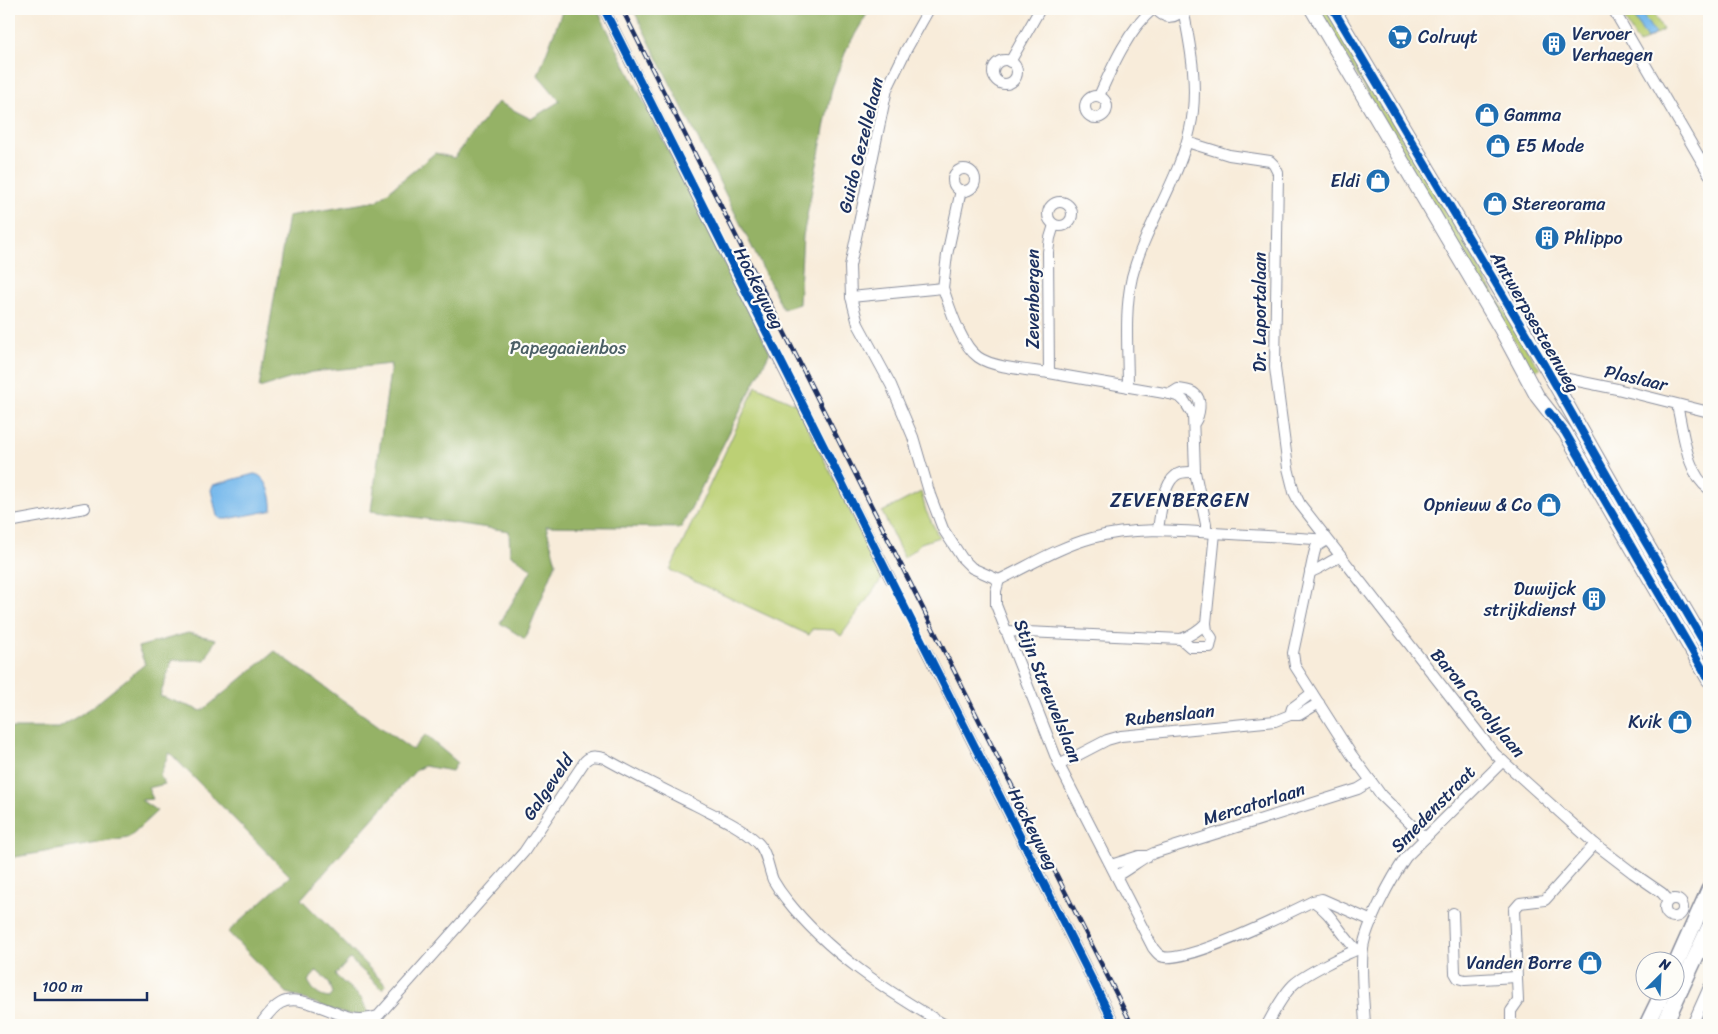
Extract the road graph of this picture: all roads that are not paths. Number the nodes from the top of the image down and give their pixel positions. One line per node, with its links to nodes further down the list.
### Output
1 (604, 9): 37 (street, Hockeyweg)
2 (929, 9): 16 (street, Guido Gezellelaan)
3 (1040, 9): 9 (street)
4 (1155, 9): 5 (street); 10 (street)
5 (1183, 9): 11 (street)
6 (1312, 9): 19 (main road, Antwerpsesteenweg)
7 (1334, 9): 17 (main road, Antwerpsesteenweg)
8 (1613, 9): 12 (street)
9 (1010, 62)
10 (1099, 96)
11 (1187, 142): 21 (street); 27 (street, Dr. Laportalaan)
12 (1709, 174)
13 (961, 190): 15 (street, Zevenbergen)
14 (1054, 225): 18 (street, Zevenbergen)
15 (944, 288): 16 (street); 18 (street, Zevenbergen)
16 (851, 297): 38 (street)
17 (1547, 370): 19 (main road); 20 (main road, Antwerpsesteenweg)
18 (1049, 374): 21 (street, Zevenbergen)
19 (1528, 380): 31 (main road, Antwerpsesteenweg)
20 (1555, 385): 22 (street, Plaslaar); 29 (main road, Antwerpsesteenweg)
21 (1128, 387): 24 (street, Zevenbergen)
22 (1681, 406): 23 (street, Plaslaar); 25 (street, Plaslaar)
23 (1709, 412)
24 (1195, 472): 30 (street); 32 (street, Zevenbergen)
25 (1709, 489)
26 (85, 508): 28 (street)
27 (1309, 517): 33 (street); 34 (street, Dr. Laportalaan)
28 (9, 522)
29 (1635, 525): 31 (main road); 43 (main road, Antwerpsesteenweg)
30 (1158, 530): 32 (street); 38 (street)
31 (1622, 530): 44 (main road, Antwerpsesteenweg)
32 (1210, 532): 33 (street); 39 (street, Zevenbergen)
33 (1303, 538): 34 (street)
34 (1327, 540): 35 (street, Baron Carolylaan); 36 (street)
35 (1340, 557): 36 (street); 48 (street, Baron Carolylaan)
36 (1310, 572): 45 (street)
37 (891, 580)
38 (999, 580): 40 (street, Stijn Streuvelslaan)
39 (1206, 623): 41 (street); 41 (street, Zevenbergen)
40 (1005, 631): 41 (street); 49 (street, Stijn Streuvelslaan)
41 (1181, 638)
42 (924, 646): 69 (street, Hockeyweg)
43 (1709, 651)
44 (1709, 680)
45 (1312, 692): 46 (street); 47 (street)
46 (1319, 703): 47 (street, Rubenslaan); 50 (street)
47 (1290, 715): 49 (street, Rubenslaan)
48 (1503, 761): 51 (street, Smedenstraat); 52 (street, Baron Carolylaan)
49 (1059, 765): 54 (street, Stijn Streuvelslaan)
50 (1370, 781): 51 (street); 53 (street, Mercatorlaan)
51 (1425, 838): 60 (street, Smedenstraat)
52 (1595, 844): 57 (street, Baron Carolylaan); 64 (street)
53 (1146, 856): 54 (street, Mercatorlaan); 55 (street, Mercatorlaan)
54 (1111, 865): 55 (street, Stijn Streuvelslaan)
55 (1116, 876): 58 (street, Stijn Streuvelslaan)
56 (1709, 890): 63 (highway)
57 (1668, 900)
58 (1313, 901): 60 (street); 62 (street)
59 (1453, 913): 64 (street)
60 (1372, 922): 62 (street, Smedenstraat)
61 (1709, 928): 74 (highway)
62 (1360, 949): 70 (street); 71 (street, Smedenstraat)
63 (1681, 952)
64 (1516, 977): 72 (street)
65 (1709, 987): 75 (street)
66 (1658, 1002): 73 (highway)
67 (260, 1025): 68 (street, Galgeveld)
68 (946, 1025)
69 (1115, 1025)
70 (1267, 1025)
71 (1366, 1025)
72 (1511, 1025)
73 (1647, 1025)
74 (1664, 1025)
75 (1692, 1025)

